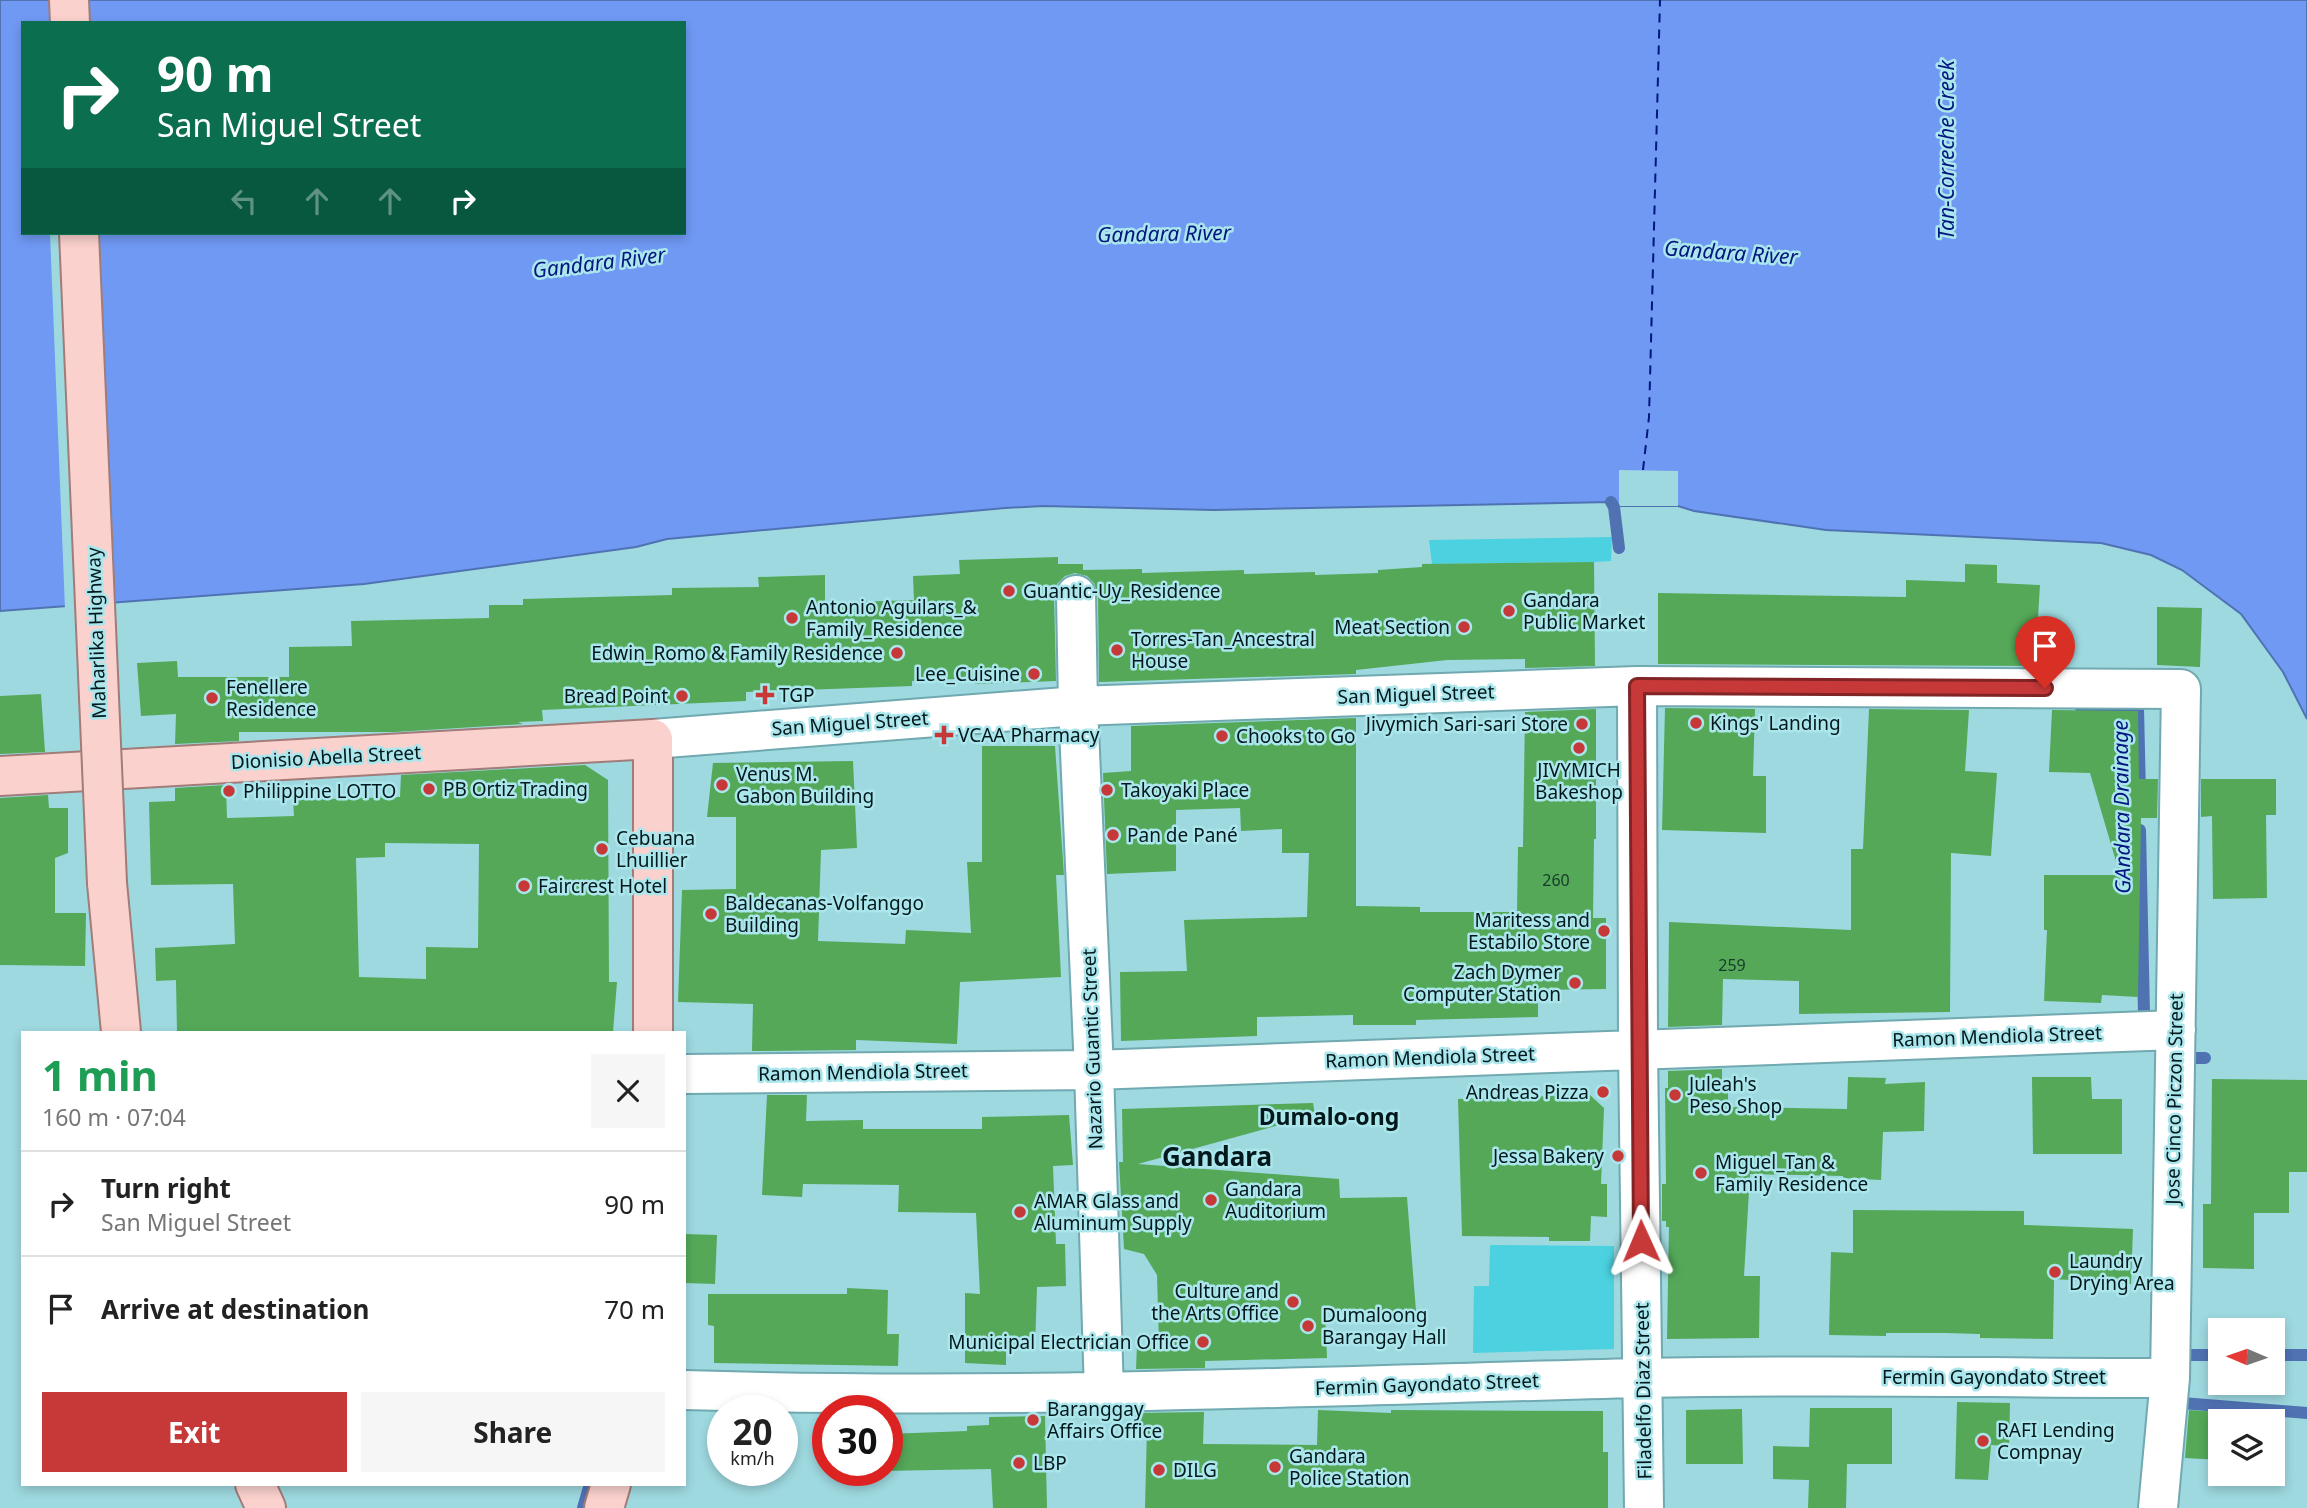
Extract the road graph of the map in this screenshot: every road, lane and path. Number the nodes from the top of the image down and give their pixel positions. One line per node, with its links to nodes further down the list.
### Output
1 (69, 0): 2 (main road)
2 (70, 21)
3 (79, 235): 11 (main road, Maharlika Highway, bridge)
4 (1076, 595): 7 (street, Nazario Guantic Street)
5 (1637, 686): 6 (street, San Miguel Street); 7 (street, San Miguel Street); 13 (street, Filadelfo Diaz Street)
6 (2181, 689): 10 (street, Jose Cinco Piczon Street)
7 (1078, 706): 8 (street, San Miguel Street); 14 (street, Nazario Guantic Street)
8 (653, 739): 9 (main road, Dionisio Abella Street); 12 (main road)
9 (0, 776)
10 (2176, 1030): 13 (street, Ramon Mendiola Street); 17 (street, Jose Cinco Piczon Street)
11 (121, 1031)
12 (653, 1031)
13 (1638, 1049): 14 (street, Ramon Mendiola Street); 16 (street, Filadelfo Diaz Street)
14 (1094, 1070): 15 (street, Ramon Mendiola Street); 19 (street, Nazario Guantic Street)
15 (686, 1074)
16 (1643, 1378): 17 (street, Fermin Gayondato Street); 19 (street, Fermin Gayondato Street); 24 (street, Filadelfo Diaz Street)
17 (2170, 1378): 25 (street, Jose Cinco Piczon Street)
18 (686, 1390): 19 (street, Fermin Gayondato Street)
19 (1104, 1393)
20 (256, 1486): 22 (main road)
21 (610, 1486): 23 (main road)
22 (266, 1508)
23 (604, 1508)
24 (1644, 1508)
25 (2158, 1508)

